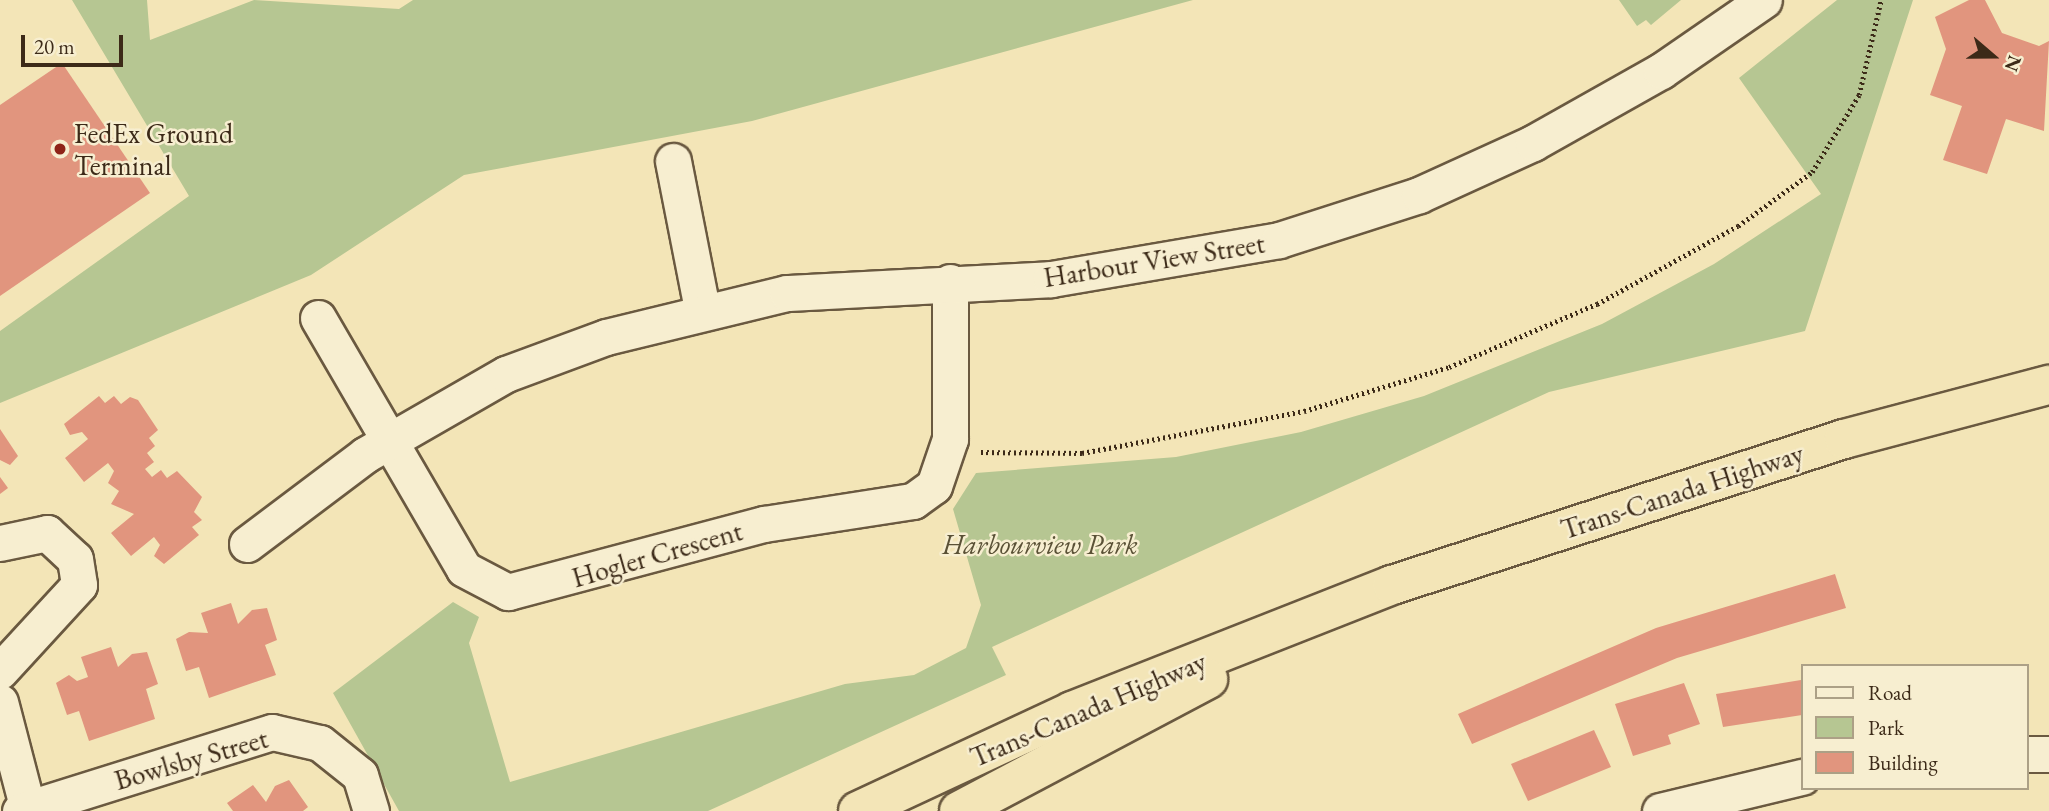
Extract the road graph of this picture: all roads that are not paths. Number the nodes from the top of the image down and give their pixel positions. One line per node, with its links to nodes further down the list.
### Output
1 (1763, 0): 3 (street, Harbour View Street)
2 (673, 161): 4 (street)
3 (950, 282): 4 (street, Harbour View Street); 7 (street, Hogler Crescent)
4 (702, 309): 7 (street, Harbour View Street)
5 (318, 318): 7 (street, Hogler Crescent)
6 (2049, 385): 10 (highway, Trans-Canada Highway)
7 (390, 442): 9 (street, Harbour View Street)
8 (0, 543): 11 (street)
9 (247, 544)
10 (1321, 615): 18 (highway, Trans-Canada Highway); 19 (highway, Trans-Canada Highway)
11 (0, 671)
12 (0, 702): 16 (street)
13 (2028, 754): 14 (street)
14 (2049, 754)
15 (1800, 777): 20 (street)
16 (23, 809): 17 (street, Bowlsby Street)
17 (371, 811)
18 (858, 811)
19 (959, 811)
20 (1660, 811)

